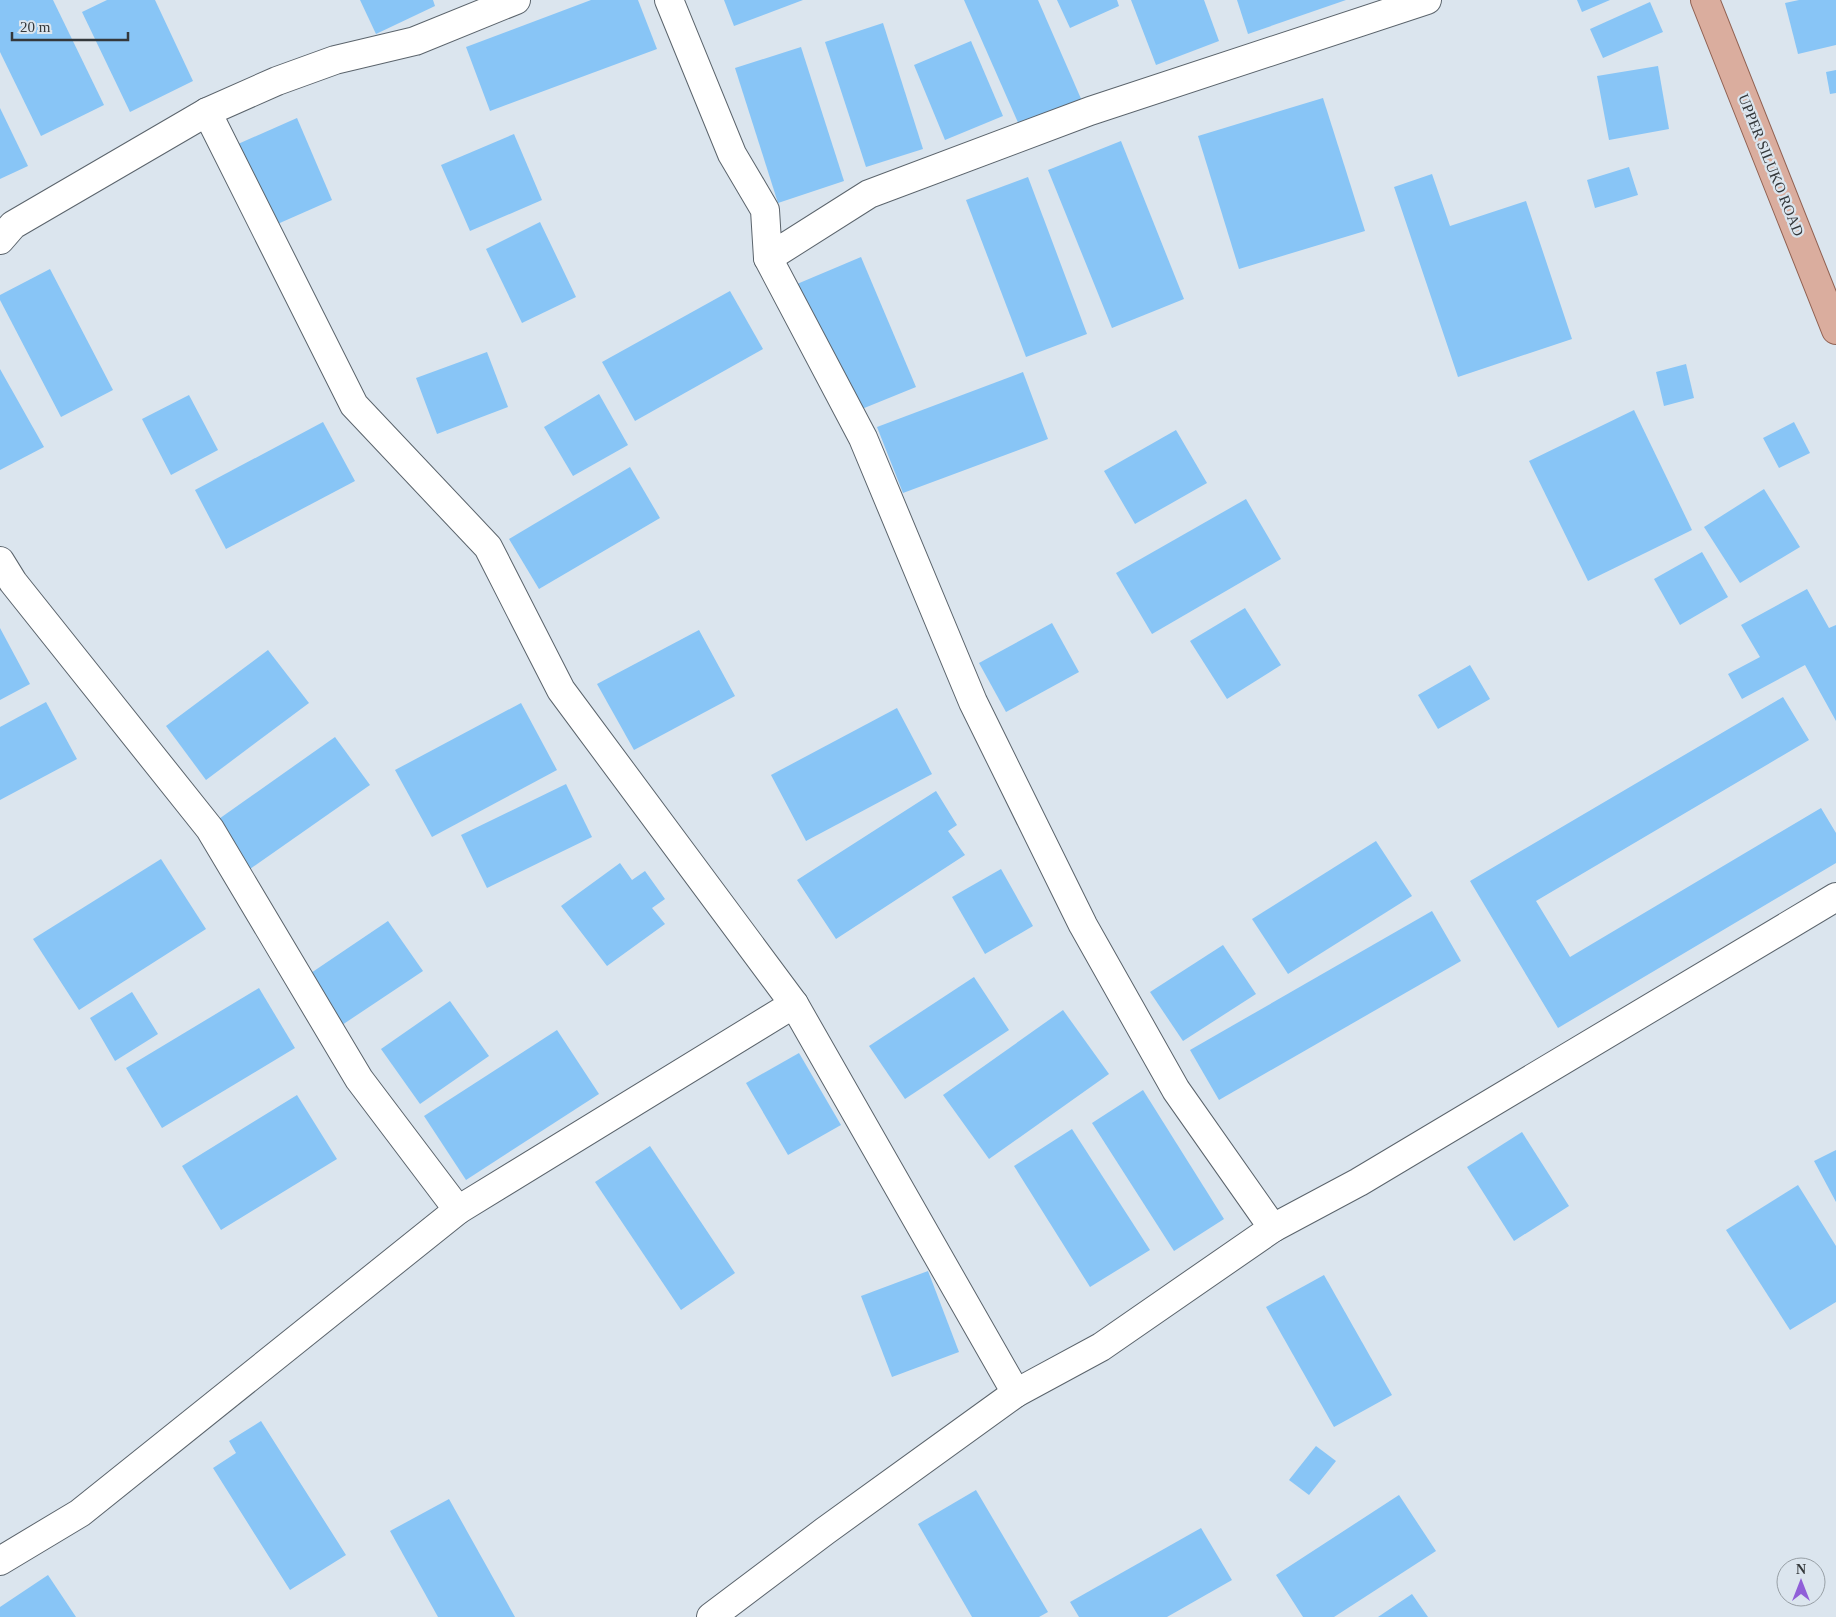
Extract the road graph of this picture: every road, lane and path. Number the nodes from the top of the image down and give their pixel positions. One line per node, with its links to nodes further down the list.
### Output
1 (516, 0): 5 (street)
2 (669, 0): 7 (street)
3 (1427, 0): 7 (street)
4 (1705, 0): 8 (main road, UPPER SILUKO ROAD)
5 (207, 112): 6 (street); 11 (street)
6 (0, 240)
7 (768, 258): 13 (street)
8 (1836, 330)
9 (0, 561): 12 (street)
10 (1836, 897): 13 (street)
11 (794, 1004): 12 (street); 14 (street)
12 (458, 1210): 15 (street)
13 (1273, 1228): 14 (street)
14 (1016, 1393): 16 (street)
15 (0, 1561)
16 (711, 1617)

